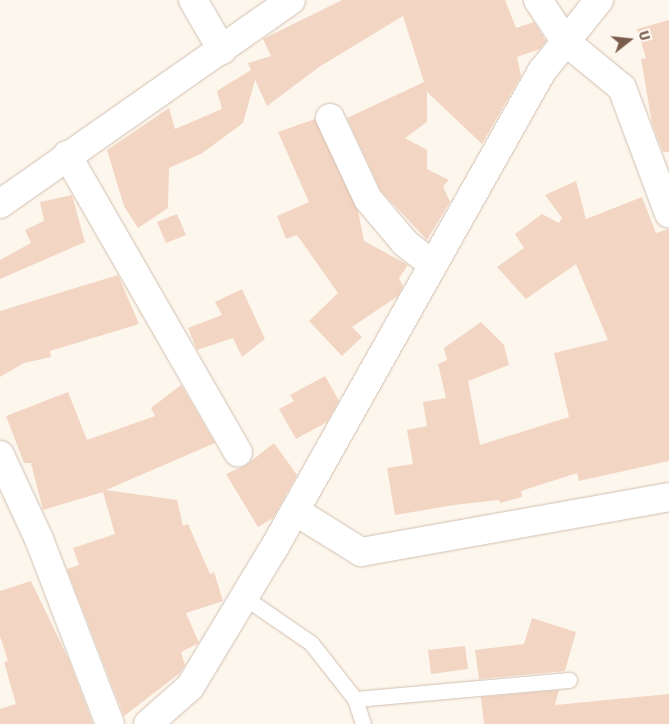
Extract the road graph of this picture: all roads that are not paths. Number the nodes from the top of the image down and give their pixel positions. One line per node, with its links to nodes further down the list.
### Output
1 (291, 0): 4 (street)
2 (538, 0): 5 (street)
3 (599, 0): 5 (street)
4 (207, 25): 7 (street)
5 (572, 48): 9 (street); 10 (street)
6 (330, 118): 10 (street)
7 (67, 155): 8 (street); 11 (street)
8 (0, 204)
9 (669, 214)
10 (432, 264): 14 (street)
11 (238, 452)
12 (0, 455): 19 (street)
13 (669, 497): 14 (street)
14 (300, 515): 15 (street)
15 (248, 600): 17 (lane); 18 (street)
16 (569, 680): 17 (lane)
17 (355, 699): 20 (lane)
18 (155, 722)
19 (110, 724)
20 (363, 724)

